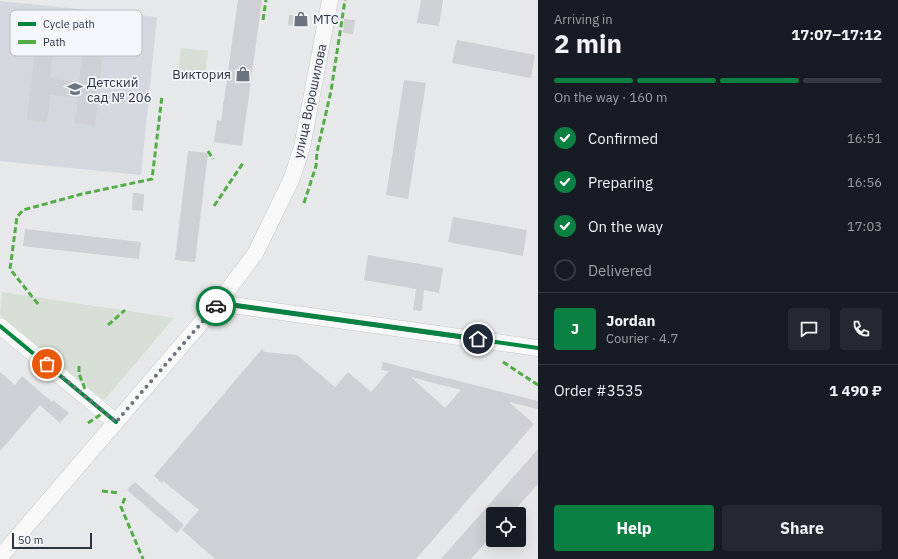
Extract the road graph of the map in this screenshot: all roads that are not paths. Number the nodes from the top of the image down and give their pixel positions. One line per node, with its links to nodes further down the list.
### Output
1 (330, 0): 2 (main road, улица Ворошилова)
2 (218, 303): 4 (main road); 5 (main road, улица Ворошилова)
3 (0, 326): 5 (main road)
4 (538, 348)
5 (116, 422): 6 (main road, улица Ворошилова)
6 (0, 557)

